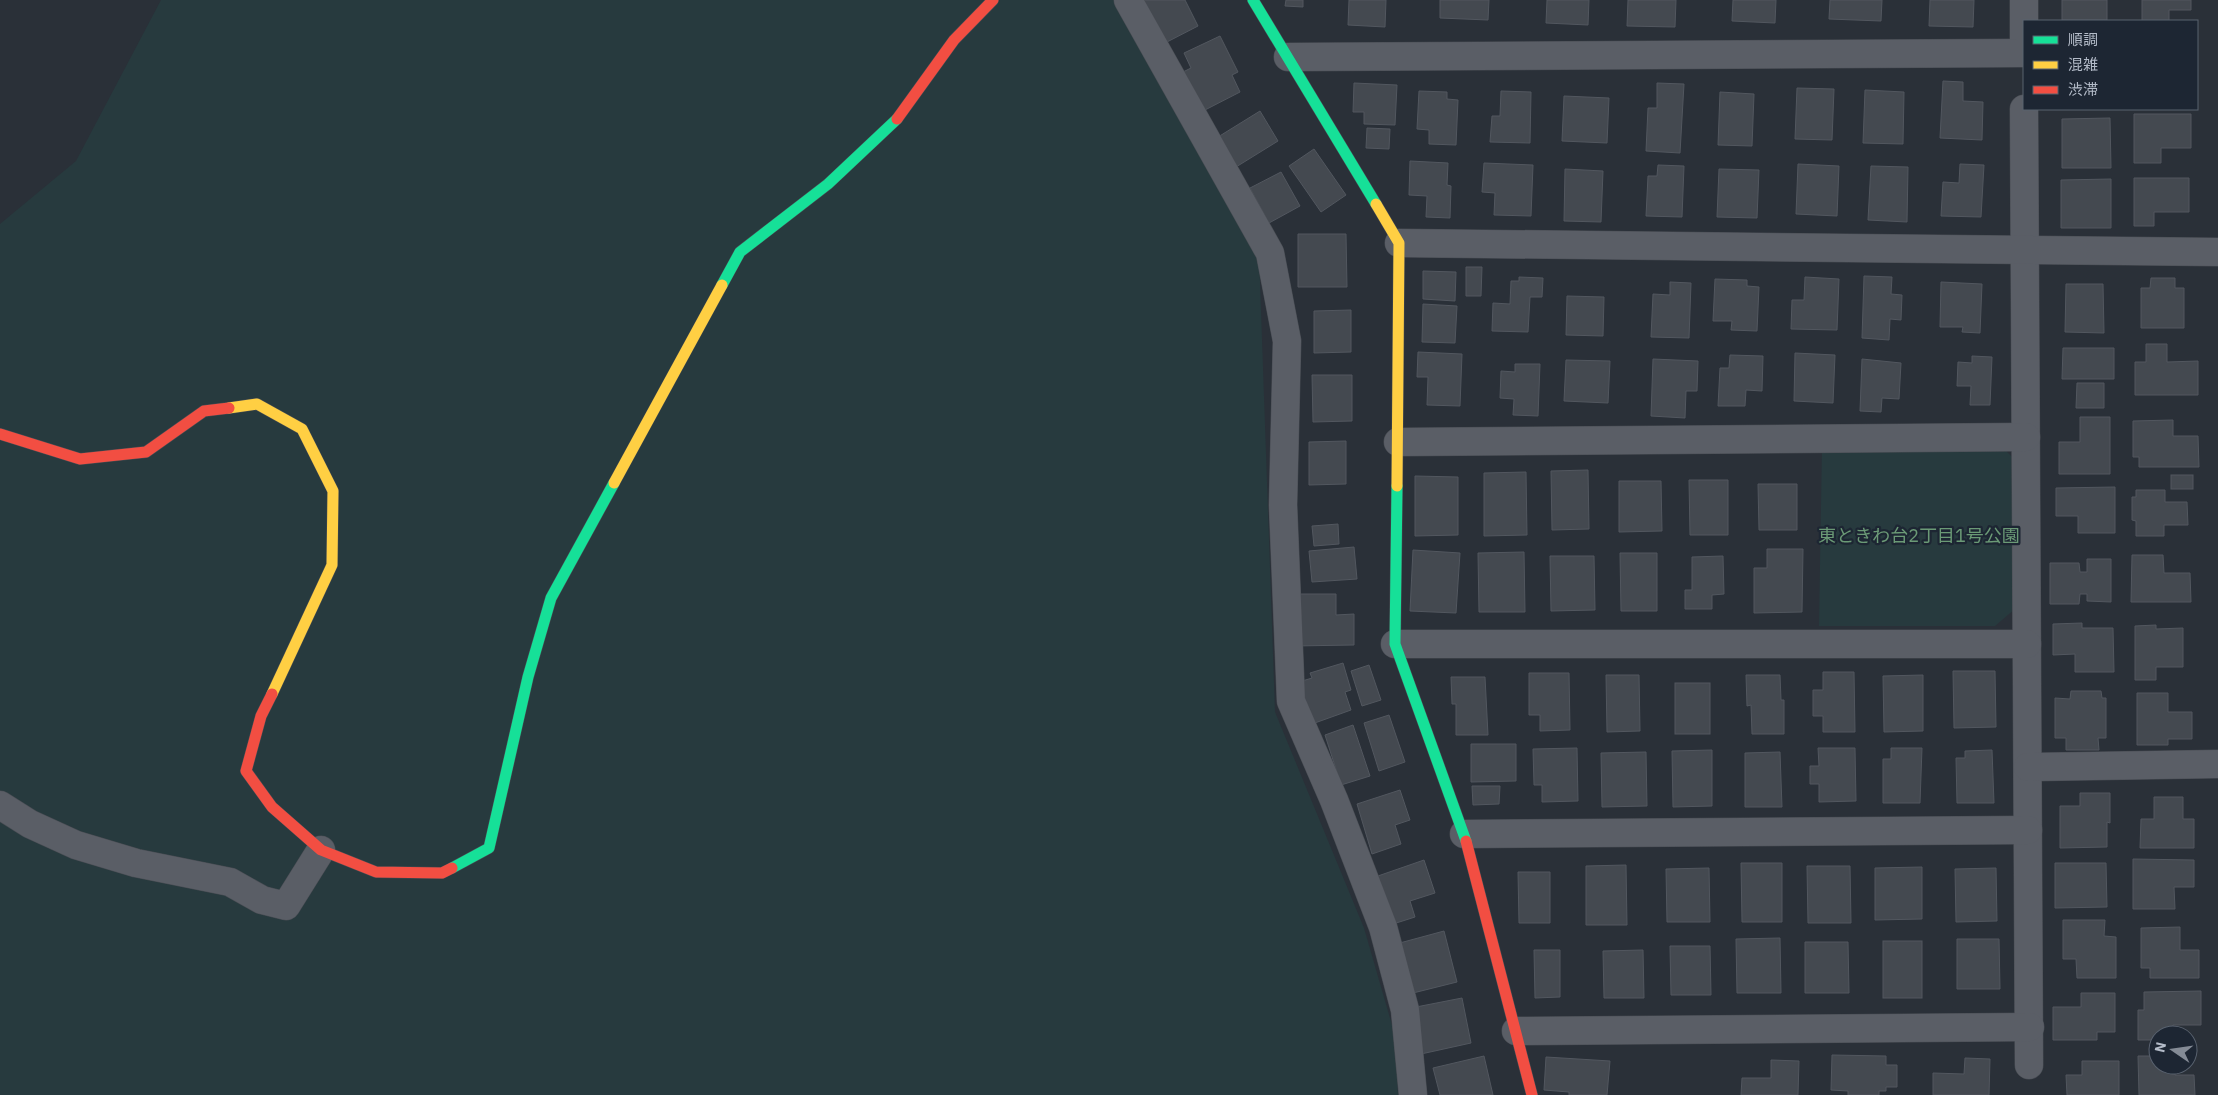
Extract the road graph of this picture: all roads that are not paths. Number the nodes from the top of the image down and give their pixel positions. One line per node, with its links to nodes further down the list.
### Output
1 (993, 0): 22 (street)
2 (1128, 0): 26 (street)
3 (1253, 0): 7 (street)
4 (2024, 0): 5 (street)
5 (2024, 20)
6 (2023, 52): 7 (street)
7 (1288, 58): 9 (street)
8 (2024, 110): 10 (street)
9 (1399, 243): 10 (street); 14 (street)
10 (2025, 250): 11 (street); 13 (street)
11 (2218, 252)
12 (0, 434): 22 (street)
13 (2026, 437): 14 (street); 16 (street)
14 (1398, 442): 15 (street)
15 (1395, 644): 16 (street); 21 (street)
16 (2027, 644): 18 (street)
17 (2218, 764): 18 (street)
18 (2028, 767): 20 (street)
19 (0, 804): 22 (street)
20 (2028, 830): 21 (street); 23 (street)
21 (1464, 834): 24 (street)
22 (321, 850)
23 (2030, 1027): 24 (street); 25 (street)
24 (1516, 1031): 27 (street)
25 (2029, 1065)
26 (1412, 1095)
27 (1532, 1095)

